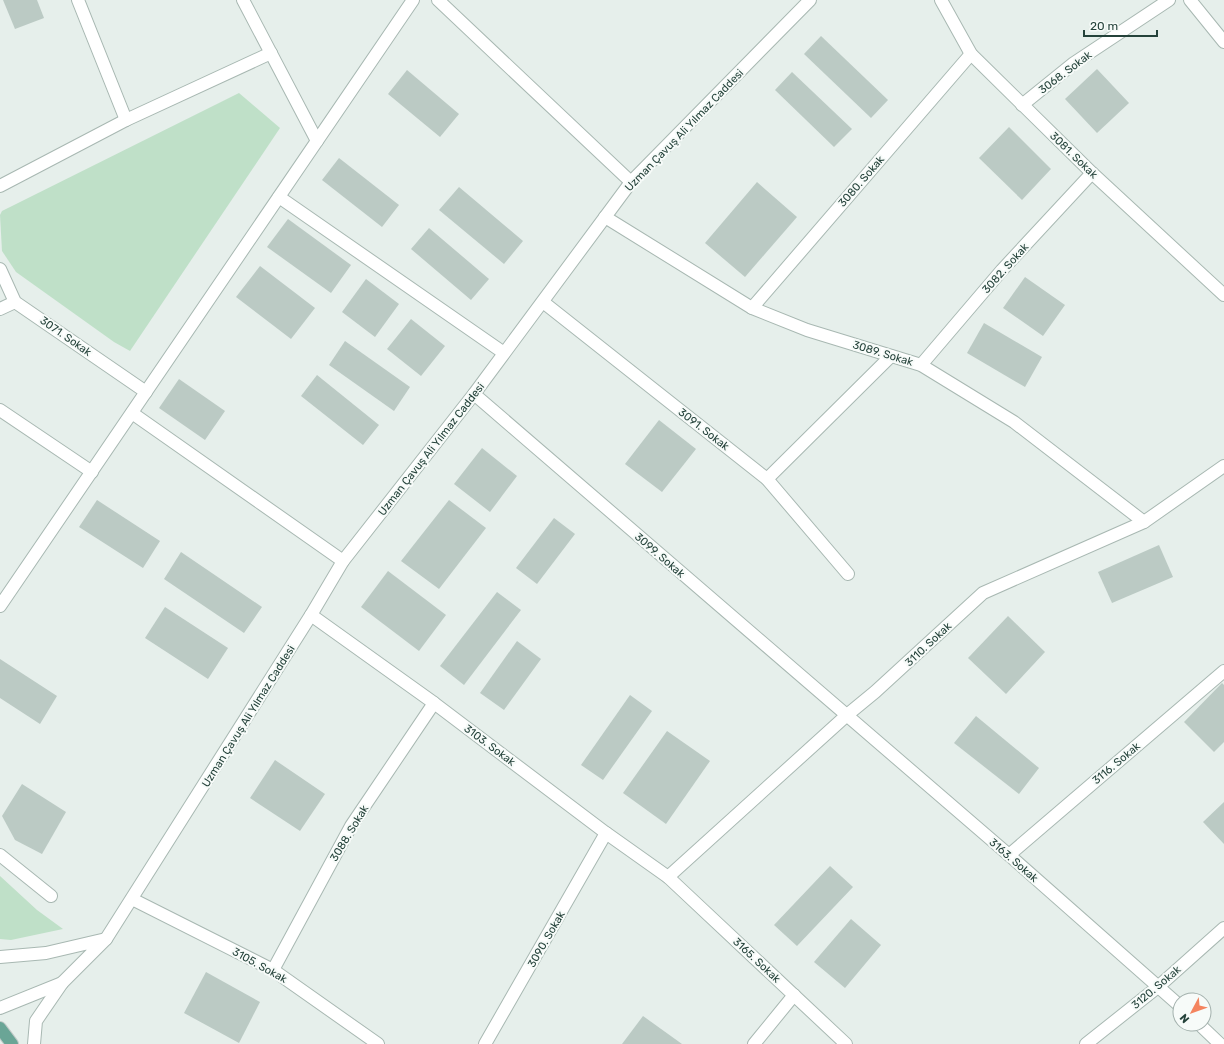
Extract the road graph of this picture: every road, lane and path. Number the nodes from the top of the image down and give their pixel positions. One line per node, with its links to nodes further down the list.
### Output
1 (78, 0): 13 (street)
2 (243, 0): 10 (street)
3 (413, 0): 14 (street)
4 (438, 0): 16 (street)
5 (810, 0): 16 (street, Uzman Çavuş Ali Yılmaz Caddesi)
6 (941, 0): 11 (street, 3081. Sokak)
7 (1169, 0): 12 (street, 3068. Sokak)
8 (1190, 0): 9 (street)
9 (1224, 42)
10 (271, 53): 13 (street); 14 (street)
11 (971, 54): 12 (street, 3081. Sokak); 24 (street, 3080. Sokak)
12 (1022, 105): 15 (street, 3081. Sokak)
13 (126, 120): 17 (street)
14 (317, 142): 18 (street)
15 (1092, 173): 21 (street, 3081. Sokak); 28 (street, 3082. Sokak)
16 (631, 182): 19 (street, Uzman Çavuş Ali Yılmaz Caddesi)
17 (0, 186)
18 (279, 197): 26 (street); 29 (street)
19 (605, 217): 23 (street, Uzman Çavuş Ali Yılmaz Caddesi); 24 (street, 3089. Sokak)
20 (0, 269): 22 (street, 3071. Sokak)
21 (1224, 295)
22 (16, 302): 25 (street); 29 (street, 3071. Sokak)
23 (543, 302): 26 (street, Uzman Çavuş Ali Yılmaz Caddesi); 35 (street, 3091. Sokak)
24 (752, 308): 27 (street, 3089. Sokak)
25 (0, 309)
26 (504, 353): 30 (street, Uzman Çavuş Ali Yılmaz Caddesi)
27 (891, 356): 28 (street, 3089. Sokak); 35 (street)
28 (921, 365): 36 (street, 3089. Sokak)
29 (146, 392): 32 (street)
30 (474, 394): 37 (street, Uzman Çavuş Ali Yılmaz Caddesi); 43 (street, 3099. Sokak)
31 (0, 410): 34 (street)
32 (132, 413): 34 (street); 37 (street)
33 (1224, 466): 36 (street, 3110. Sokak)
34 (92, 472): 39 (street)
35 (767, 479): 38 (street, 3091. Sokak)
36 (1144, 522): 43 (street, 3110. Sokak)
37 (343, 561): 40 (street, Uzman Çavuş Ali Yılmaz Caddesi)
38 (848, 574)
39 (0, 606)
40 (311, 615): 42 (street, 3103. Sokak); 49 (street, Uzman Çavuş Ali Yılmaz Caddesi)
41 (1224, 671): 46 (street, 3116. Sokak)
42 (434, 703): 44 (street, 3103. Sokak); 53 (street, 3088. Sokak)
43 (847, 715): 46 (street, 3163. Sokak); 47 (street, 3110. Sokak)
44 (606, 834): 47 (street, 3103. Sokak); 64 (street, 3090. Sokak)
45 (0, 855): 48 (street)
46 (1009, 855): 55 (street, 3163. Sokak)
47 (668, 876): 56 (street, 3165. Sokak)
48 (51, 896)
49 (132, 900): 51 (street, Uzman Çavuş Ali Yılmaz Caddesi); 53 (street, 3105. Sokak)
50 (1224, 928): 55 (street, 3120. Sokak)
51 (106, 939): 52 (street); 54 (street, Uzman Çavuş Ali Yılmaz Caddesi)
52 (0, 957)
53 (273, 970): 63 (street, 3105. Sokak)
54 (62, 983): 58 (street); 62 (street)
55 (1159, 986): 57 (street, 3163. Sokak); 67 (street, 3120. Sokak)
56 (794, 995): 65 (street); 66 (street, 3165. Sokak)
57 (1172, 998)
58 (0, 1008)
59 (0, 1028): 61 (main road)
60 (1207, 1032): 68 (street)
61 (12, 1044)
62 (34, 1044)
63 (378, 1044)
64 (485, 1044)
65 (754, 1044)
66 (846, 1044)
67 (1086, 1044)
68 (1220, 1044)

